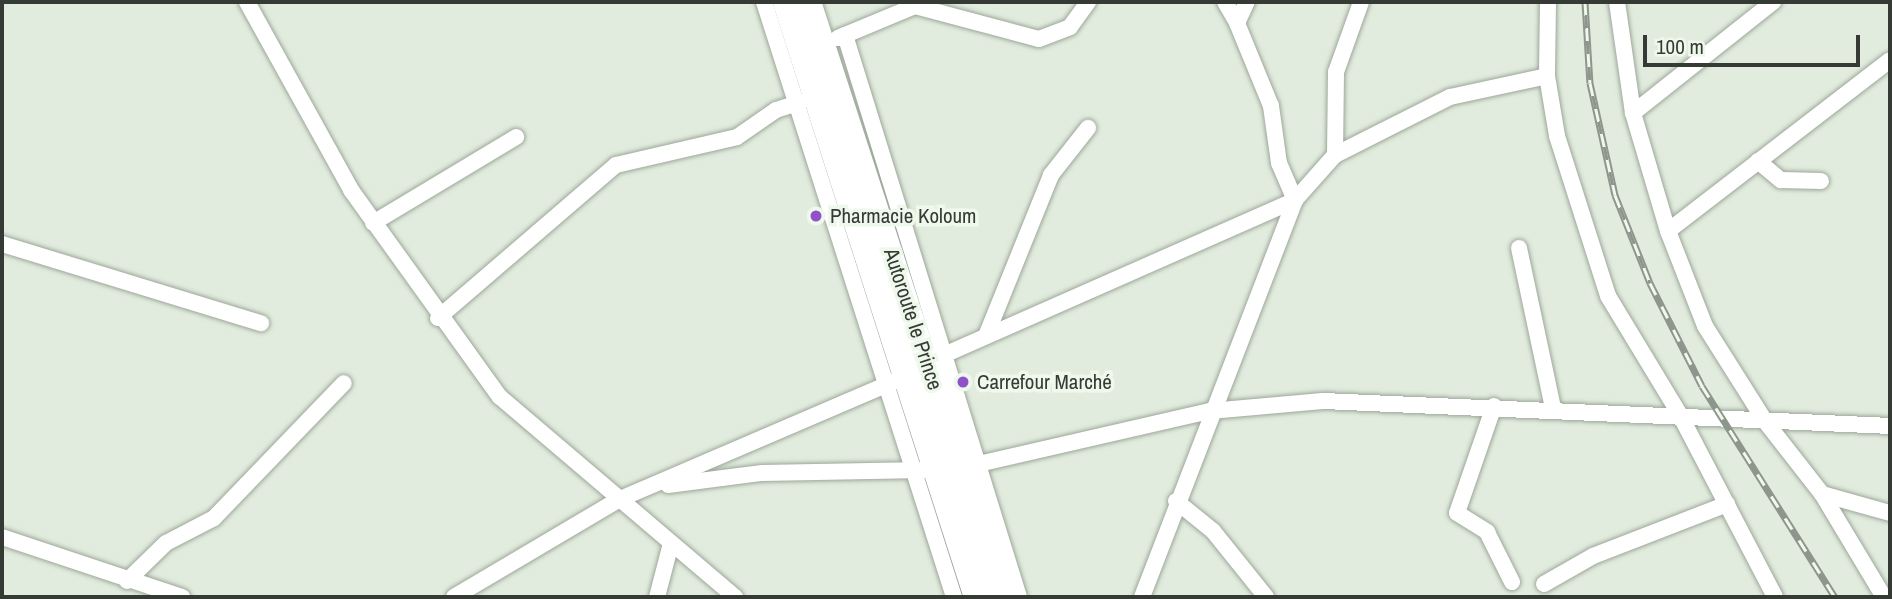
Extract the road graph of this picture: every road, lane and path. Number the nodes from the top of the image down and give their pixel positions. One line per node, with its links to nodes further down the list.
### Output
1 (247, 2): 24 (street)
2 (764, 2): 16 (street)
3 (786, 2): 31 (main road, Autoroute le Prince)
4 (808, 2): 13 (main road, Autoroute le Prince)
5 (1088, 2): 13 (street)
6 (1225, 2): 12 (street)
7 (1247, 2): 12 (street)
8 (1361, 2): 20 (street)
9 (1548, 2): 15 (street)
10 (1617, 2): 17 (street)
11 (1773, 2): 17 (street)
12 (1237, 23): 23 (street)
13 (834, 40): 31 (main road, Autoroute le Prince)
14 (1890, 60): 21 (street)
15 (1547, 76): 20 (street); 36 (street)
16 (800, 103): 28 (street); 31 (street)
17 (1633, 113): 25 (street)
18 (1088, 128): 30 (street)
19 (516, 137): 24 (street)
20 (1335, 155): 23 (street)
21 (1758, 161): 22 (street); 25 (street)
22 (1821, 181)
23 (1295, 200): 30 (street); 35 (street)
24 (373, 223): 28 (street)
25 (1668, 231): 37 (street)
26 (2, 244): 29 (street)
27 (1519, 248): 34 (street)
28 (438, 318): 42 (street)
29 (261, 323)
30 (986, 336): 31 (street)
31 (916, 369): 39 (main road, Autoroute le Prince); 39 (street); 40 (street)
32 (344, 383): 48 (street)
33 (1494, 406): 34 (street); 35 (street); 49 (street)
34 (1553, 408): 36 (street)
35 (1210, 411): 39 (street); 43 (street)
36 (1680, 415): 37 (street); 44 (street)
37 (1765, 421): 38 (street); 41 (street)
38 (1890, 426)
39 (947, 468): 40 (street); 55 (street); 56 (main road, Autoroute le Prince); 57 (main road, Autoroute le Prince); 58 (street)
40 (655, 487): 42 (street)
41 (1822, 494): 45 (street); 62 (street)
42 (620, 499): 47 (street); 52 (street)
43 (1176, 501): 59 (street); 60 (street)
44 (1727, 504): 50 (street); 61 (street)
45 (1890, 513)
46 (2, 537): 48 (street)
47 (670, 547): 53 (street); 54 (street)
48 (127, 581): 51 (street)
49 (1512, 582)
50 (1544, 584)
51 (182, 597)
52 (454, 597)
53 (657, 597)
54 (735, 597)
55 (954, 597)
56 (977, 597)
57 (1001, 597)
58 (1019, 597)
59 (1142, 597)
60 (1266, 597)
61 (1775, 597)
62 (1884, 597)

